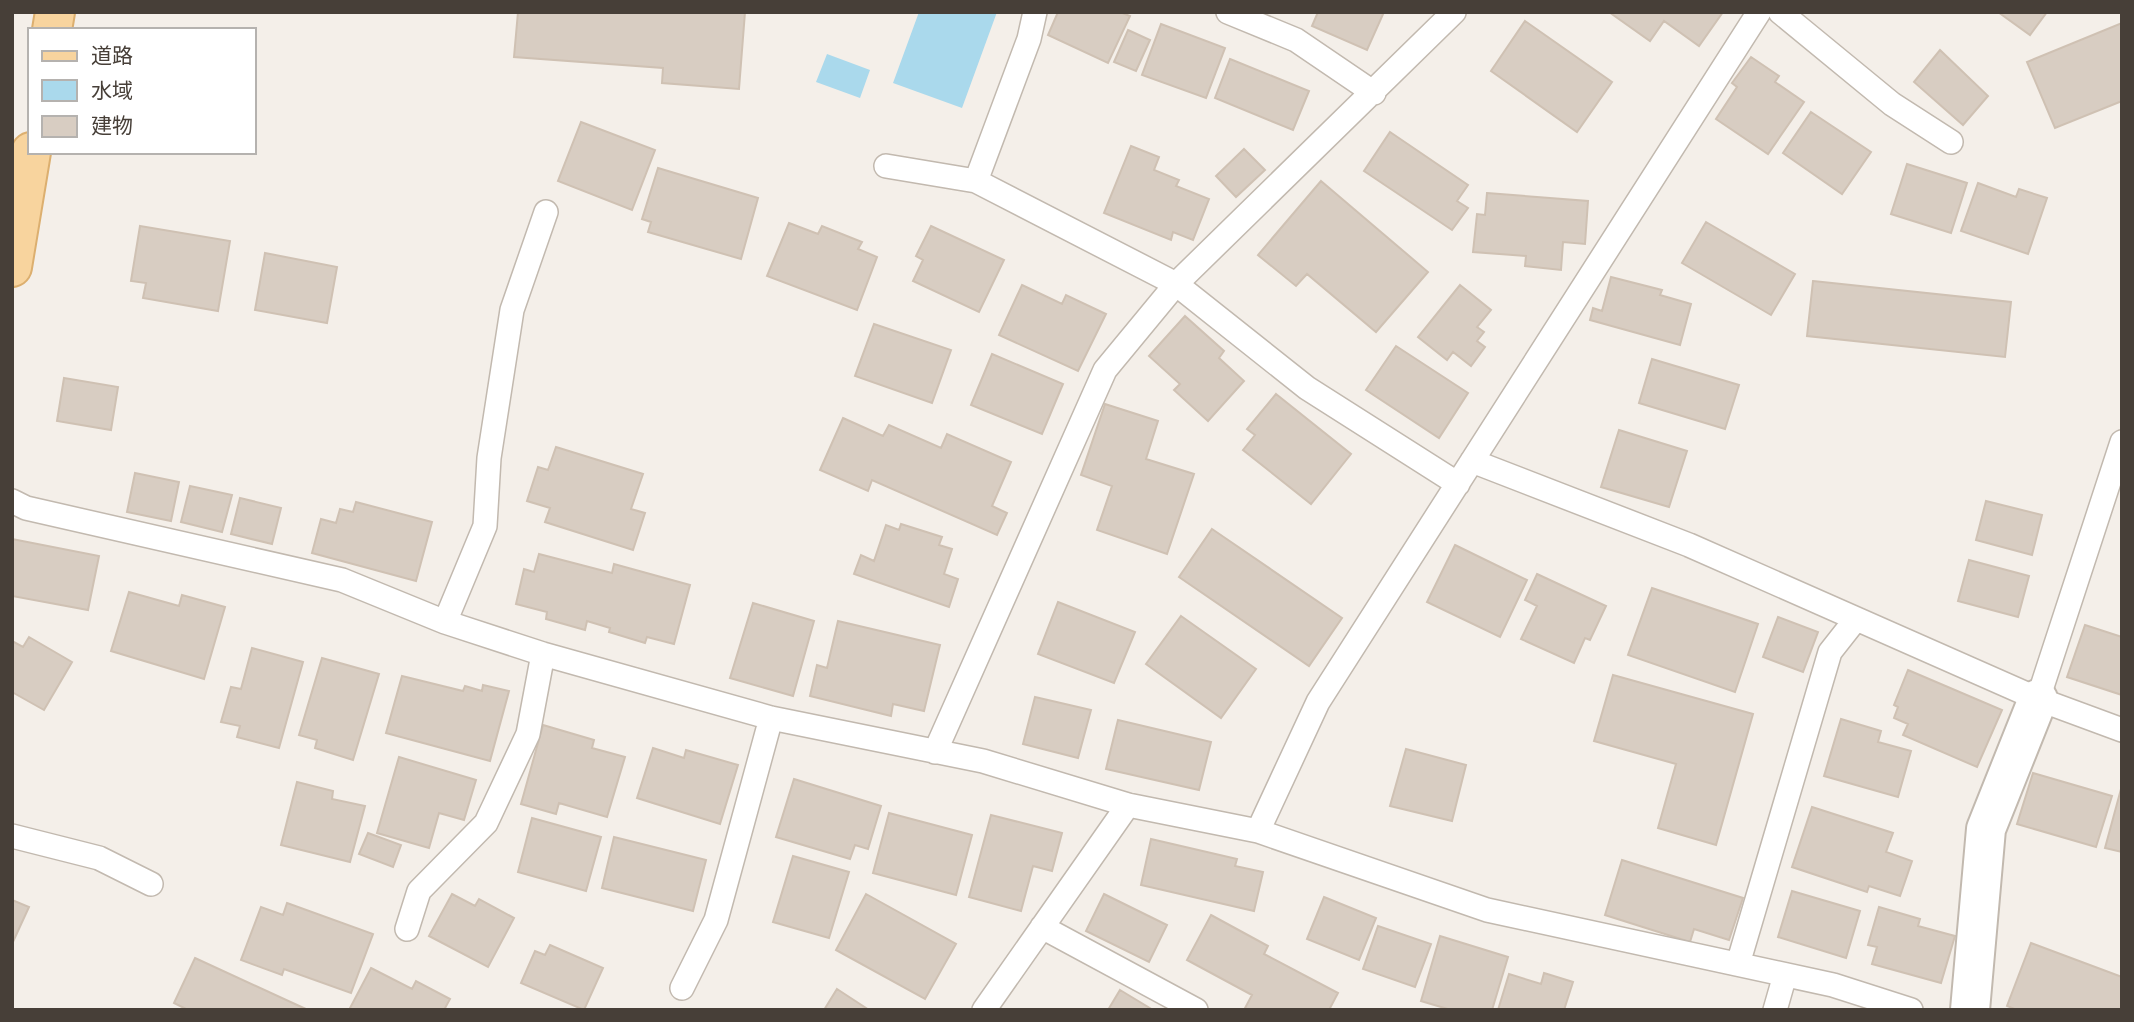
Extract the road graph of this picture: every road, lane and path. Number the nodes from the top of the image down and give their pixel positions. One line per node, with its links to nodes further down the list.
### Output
1 (1035, 12): 10 (lane)
2 (1228, 12): 6 (lane)
3 (1454, 12): 6 (lane)
4 (1759, 12): 15 (lane)
5 (1780, 12): 7 (lane)
6 (1374, 93): 13 (lane)
7 (1951, 142)
8 (31, 154): 12 (main road)
9 (886, 166): 10 (lane)
10 (976, 181): 13 (lane)
11 (546, 212): 19 (lane)
12 (12, 267)
13 (1176, 284): 16 (lane); 24 (lane)
14 (2122, 442): 21 (lane)
15 (1472, 461): 16 (lane); 18 (lane)
16 (1458, 484): 26 (lane)
17 (12, 502): 19 (lane)
18 (1856, 619): 21 (lane); 31 (lane)
19 (445, 622): 20 (lane)
20 (543, 654): 22 (lane); 30 (lane)
21 (2038, 699): 23 (lane); 38 (street)
22 (771, 718): 24 (lane); 33 (lane)
23 (2122, 730)
24 (934, 751): 25 (lane)
25 (1128, 804): 26 (lane); 29 (lane)
26 (1258, 831): 31 (lane)
27 (12, 836): 28 (lane)
28 (150, 884)
29 (1042, 927): 34 (lane); 35 (lane)
30 (407, 929)
31 (1738, 964): 32 (lane)
32 (1784, 975): 36 (lane); 37 (lane)
33 (682, 988)
34 (984, 1010)
35 (1196, 1010)
36 (1775, 1010)
37 (1911, 1010)
38 (1970, 1010)

